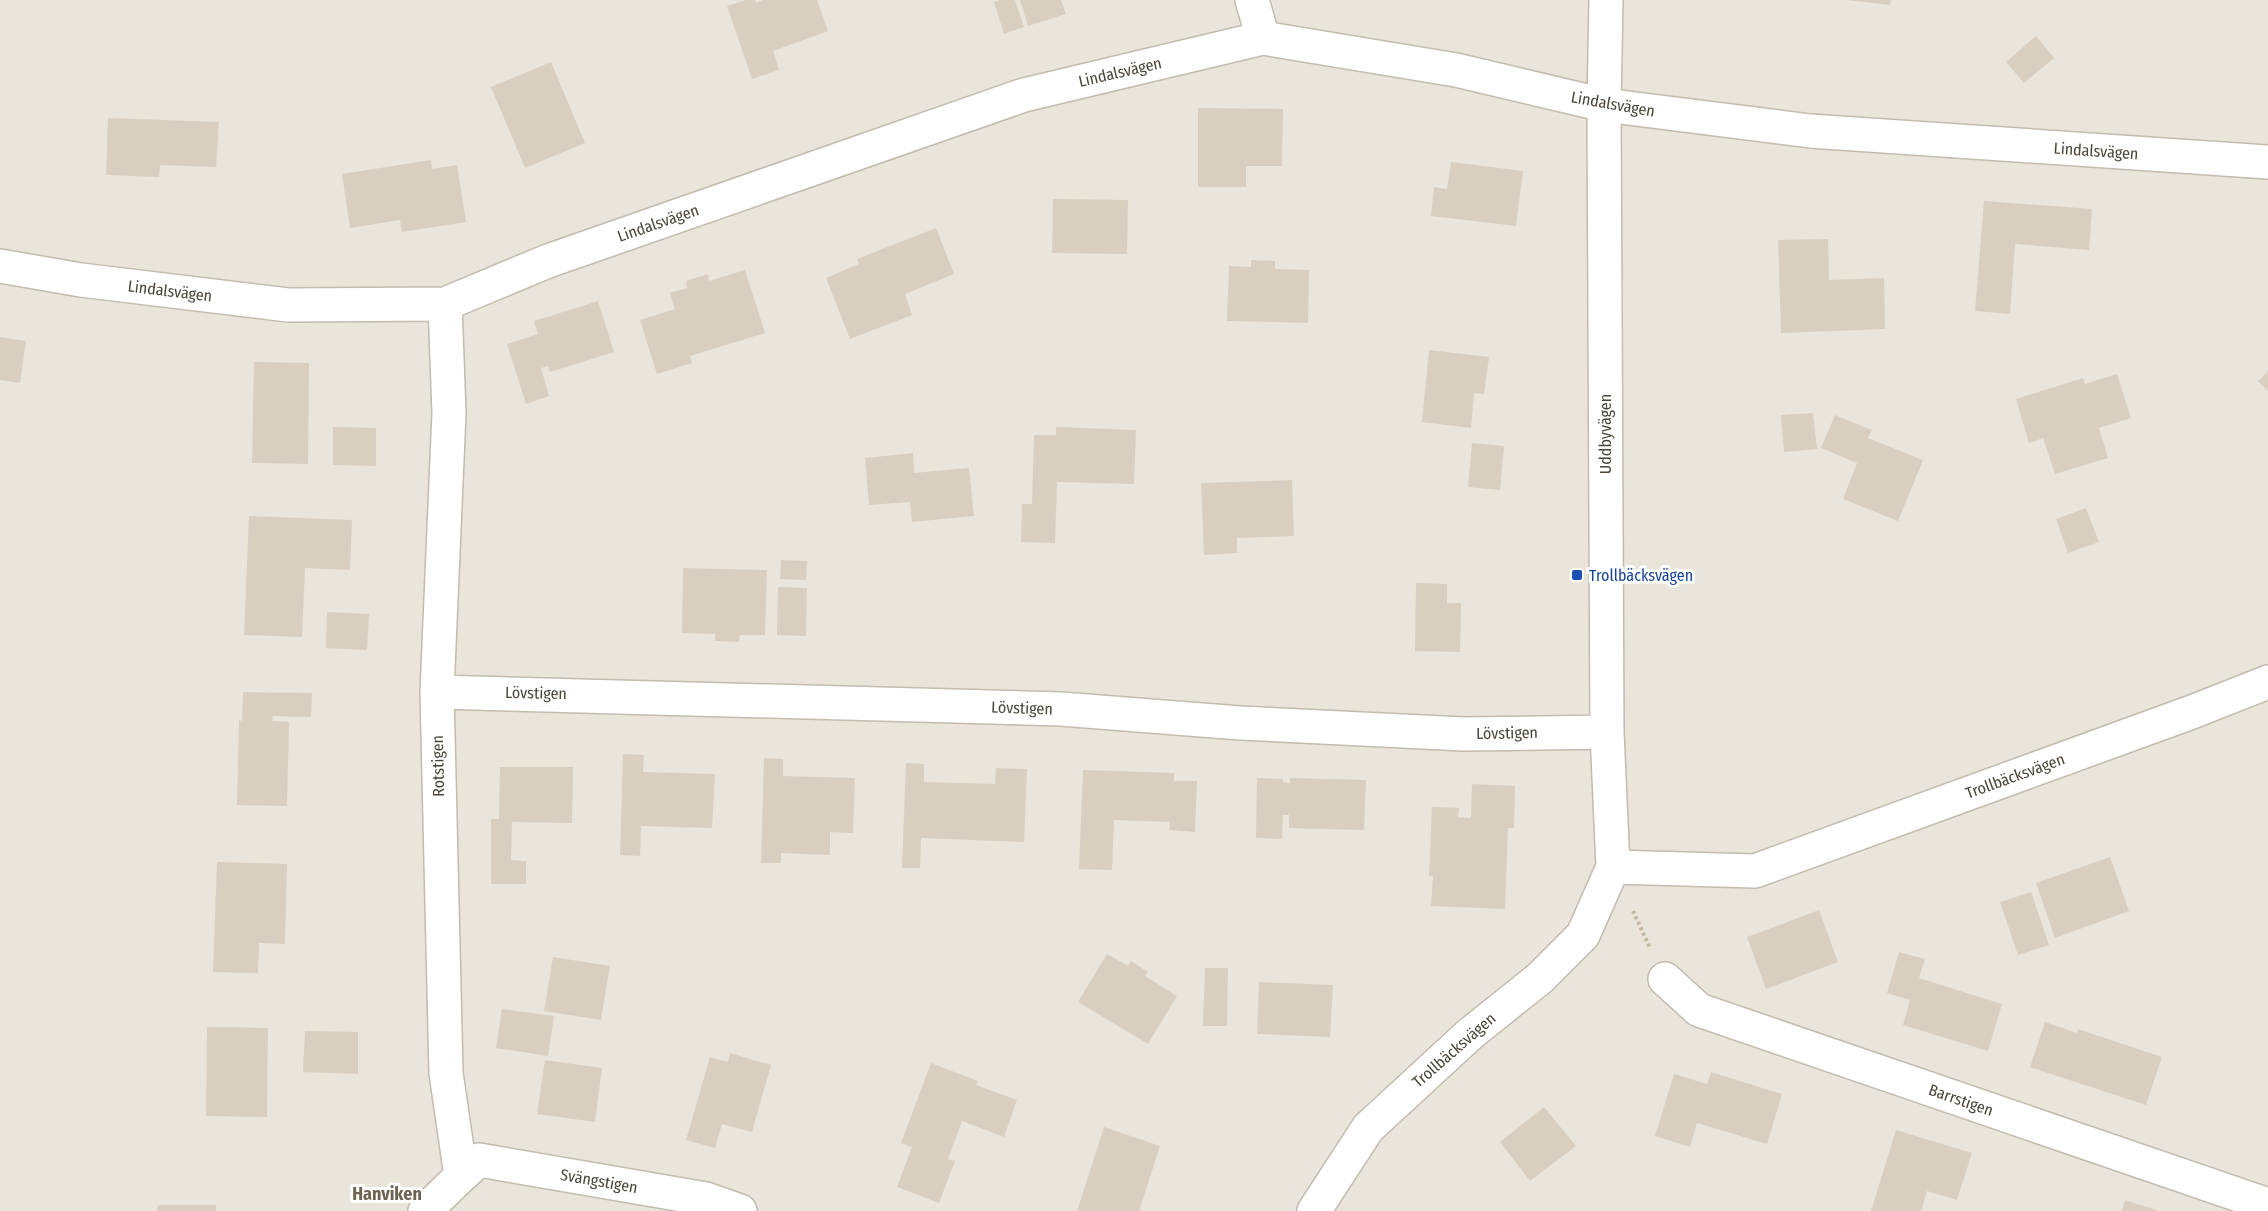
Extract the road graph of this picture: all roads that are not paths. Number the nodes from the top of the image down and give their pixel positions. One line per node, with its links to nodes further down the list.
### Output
1 (1252, 0): 3 (street)
2 (1606, 0): 4 (street, Uddbyvägen)
3 (1263, 38): 4 (street, Lindalsvägen); 7 (street, Lindalsvägen)
4 (1604, 105): 5 (street, Lindalsvägen); 10 (street, Uddbyvägen)
5 (2268, 162)
6 (0, 266): 7 (street, Lindalsvägen)
7 (445, 304): 9 (street, Rotstigen)
8 (2268, 682): 11 (street, Trollbäcksvägen)
9 (436, 692): 10 (street, Lövstigen); 13 (street, Rotstigen)
10 (1607, 732): 11 (street, Uddbyvägen)
11 (1613, 867): 17 (street, Trollbäcksvägen)
12 (1665, 979): 14 (street, Barrstigen)
13 (461, 1176): 15 (street); 16 (street, Svängstigen)
14 (2268, 1204)
15 (425, 1211)
16 (740, 1211)
17 (1314, 1211)

